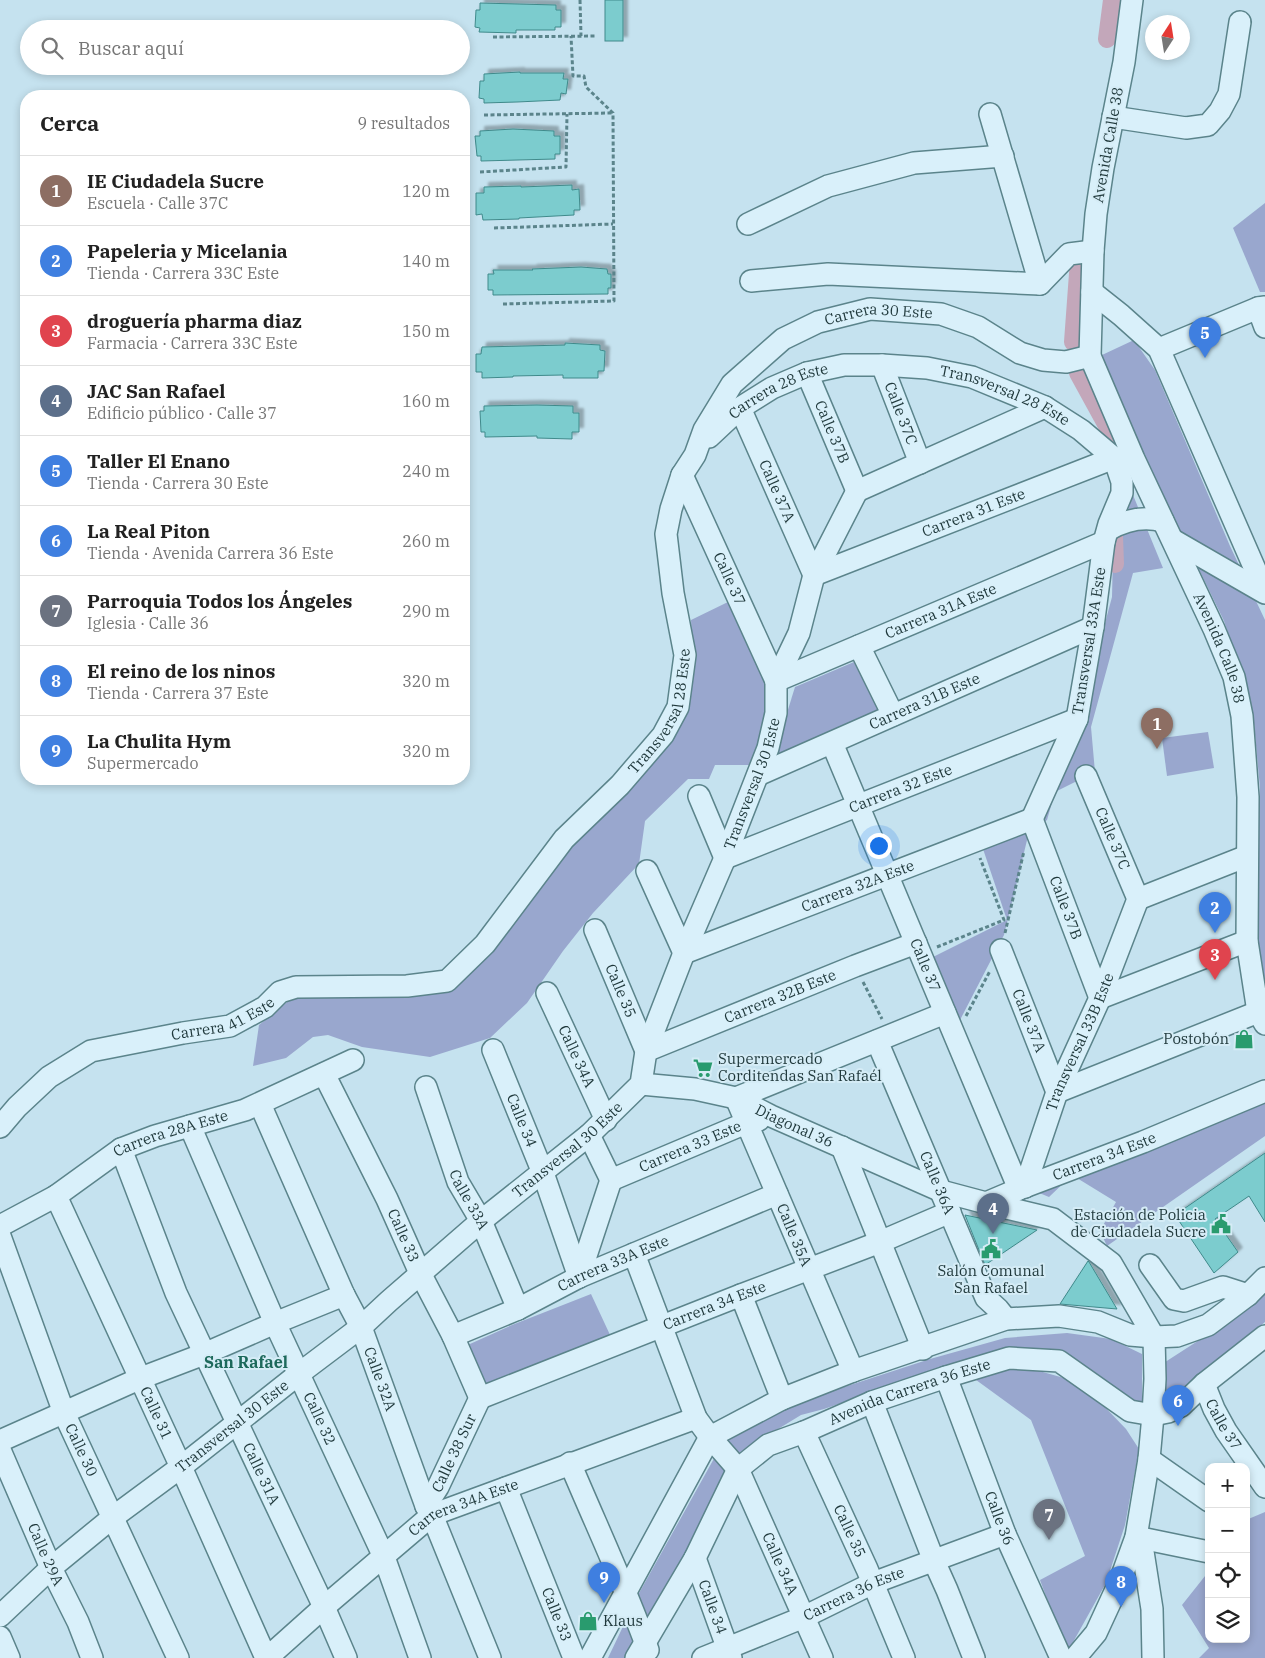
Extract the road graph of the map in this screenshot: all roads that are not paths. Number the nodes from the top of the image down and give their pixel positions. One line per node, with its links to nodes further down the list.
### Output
1 (1132, 0): 4 (street, Avenida Calle 38)
2 (1240, 22): 4 (street)
3 (990, 114): 5 (street)
4 (1113, 118): 7 (street, Avenida Calle 38)
5 (1003, 156): 6 (street); 9 (street)
6 (748, 224)
7 (1093, 251): 9 (street); 10 (street, Avenida Calle 38)
8 (751, 281): 9 (street)
9 (1040, 284)
10 (1092, 292): 12 (street); 13 (street, Avenida Calle 38)
11 (1263, 314): 12 (street)
12 (1159, 349): 28 (street)
13 (1090, 356): 18 (street, Carrera 30 Este); 20 (street, Avenida Calle 38)
14 (882, 365): 15 (street, Carrera 28 Este); 16 (street, Transversal 28 Este); 21 (street, Calle 37C)
15 (807, 374): 17 (street, Carrera 28 Este); 23 (street, Calle 37B)
16 (1045, 407): 20 (street, Transversal 28 Este); 21 (street)
17 (740, 408): 19 (street, Carrera 28 Este); 27 (street, Calle 37A)
18 (704, 430): 19 (street, Transversal 28 Este)
19 (695, 455): 22 (street, Transversal 28 Este)
20 (1124, 458): 24 (street, Avenida Calle 38); 25 (street, Transversal 33A Este); 27 (street, Carrera 31 Este)
21 (920, 463): 23 (street)
22 (682, 476): 31 (street, Calle 37); 46 (street, Transversal 28 Este)
23 (857, 491): 27 (street, Transversal 30 Este)
24 (1164, 521): 25 (street, Carrera 31A Este); 26 (street, Avenida Calle 38)
25 (1106, 536): 29 (street, Transversal 33A Este); 30 (street, Carrera 31A Este)
26 (1173, 540): 28 (street); 40 (street, Avenida Calle 38)
27 (814, 575): 31 (street, Transversal 30 Este)
28 (1265, 593)
29 (1093, 627): 32 (street, Carrera 31B Este); 33 (street, Transversal 33A Este)
30 (859, 646): 31 (street, Carrera 31A Este); 32 (street)
31 (776, 681): 35 (street, Transversal 30 Este)
32 (893, 715): 34 (street, Carrera 31B Este)
33 (1077, 719): 38 (street, Carrera 32 Este); 39 (street, Transversal 33A Este)
34 (832, 742): 35 (street, Carrera 31B Este); 38 (street, Calle 37)
35 (758, 775): 41 (street, Transversal 30 Este)
36 (1086, 776): 44 (street, Calle 37C)
37 (699, 796): 41 (street)
38 (858, 805): 41 (street, Carrera 32 Este); 43 (street, Calle 37)
39 (1032, 819): 43 (street, Carrera 32A Este); 53 (street, Calle 37B)
40 (1247, 856): 44 (street); 48 (street, Avenida Calle 38)
41 (725, 858): 50 (street, Transversal 30 Este)
42 (647, 871): 50 (street)
43 (887, 874): 47 (street, Calle 37); 50 (street, Carrera 32A Este)
44 (1138, 899): 53 (street, Transversal 33B Este)
45 (595, 930): 58 (street, Calle 35)
46 (485, 944): 71 (street, Carrera 41 Este)
47 (918, 948): 54 (street, Calle 37); 58 (street, Carrera 32B Este)
48 (1248, 949): 51 (street); 53 (street); 55 (street, Avenida Calle 38)
49 (1001, 950): 64 (street, Calle 37A)
50 (684, 953): 58 (street, Transversal 30 Este)
51 (1265, 986)
52 (547, 993): 68 (street, Calle 34A)
53 (1100, 998): 64 (street, Transversal 33B Este)
54 (945, 1013): 56 (street, Carrera 33 Este); 77 (street, Calle 37)
55 (1262, 1018): 64 (street)
56 (884, 1038): 65 (street, Carrera 33 Este); 78 (street, Calle 36A)
57 (493, 1050): 75 (street, Calle 34)
58 (646, 1051): 61 (street, Transversal 30 Este)
59 (353, 1060): 60 (street, Carrera 28A Este)
60 (324, 1074): 66 (street, Carrera 28A Este); 90 (street, Calle 33)
61 (641, 1084): 65 (street, Diagonal 36); 68 (street, Transversal 30 Este)
62 (426, 1088): 83 (street, Calle 33A)
63 (1265, 1090): 77 (street, Carrera 34 Este)
64 (1057, 1092): 77 (street, Transversal 33B Este)
65 (736, 1098): 67 (street, Diagonal 36); 69 (street, Calle 35A)
66 (260, 1104): 70 (street, Carrera 28A Este); 93 (street, Calle 32A)
67 (771, 1116): 69 (street, Carrera 33 Este); 73 (street, Diagonal 36)
68 (606, 1120): 72 (street, Transversal 30 Este)
69 (746, 1123): 76 (street, Carrera 33 Este); 79 (street, Calle 35A)
70 (190, 1126): 74 (street, Carrera 28A Este); 98 (street, Calle 32)
71 (0, 1127)
72 (589, 1135): 75 (street, Transversal 30 Este); 76 (street)
73 (842, 1147): 78 (street, Diagonal 36); 86 (street)
74 (121, 1149): 80 (street, Carrera 28A Este); 105 (street, Calle 31A)
75 (543, 1172): 83 (street, Transversal 30 Este); 91 (street, Calle 34)
76 (611, 1180): 91 (street)
77 (1022, 1188): 81 (street, Carrera 34 Este)
78 (941, 1191): 81 (street); 82 (street, Calle 36A)
79 (777, 1194): 87 (street, Carrera 33A Este); 89 (street, Calle 35A)
80 (56, 1196): 84 (street, Carrera 28A Este); 109 (street, Calle 31)
81 (986, 1203): 103 (street)
82 (950, 1212): 86 (street, Carrera 34 Este); 97 (street, Calle 36A)
83 (481, 1221): 90 (street, Transversal 30 Este); 96 (street, Calle 33A)
84 (0, 1226)
85 (0, 1236): 114 (street, Calle 30)
86 (880, 1242): 89 (street, Carrera 34 Este); 104 (street)
87 (634, 1254): 91 (street, Carrera 33A Este); 99 (street)
88 (1150, 1265): 95 (street)
89 (809, 1270): 94 (street, Carrera 34 Este); 106 (street, Calle 35A)
90 (420, 1273): 100 (street, Transversal 30 Este); 101 (street, Calle 33)
91 (579, 1277): 96 (street, Carrera 33A Este)
92 (1265, 1278): 95 (street)
93 (344, 1295): 98 (street); 100 (street, Calle 32A)
94 (741, 1295): 99 (street, Carrera 34 Este); 112 (street)
95 (1248, 1295): 103 (street)
96 (518, 1309): 101 (street, Carrera 33A Este)
97 (1006, 1320): 103 (street); 104 (street)
98 (275, 1323): 105 (street); 107 (street, Calle 32)
99 (662, 1326): 111 (street, Carrera 34 Este); 116 (street)
100 (361, 1328): 107 (street, Transversal 30 Este); 129 (street, Calle 32A)
101 (453, 1336): 111 (street, Calle 33)
102 (1265, 1336): 110 (street, Avenida Carrera 36 Este)
103 (1154, 1337): 115 (street)
104 (923, 1349): 106 (street)
105 (204, 1354): 109 (street); 117 (street, Calle 31A)
106 (853, 1371): 112 (street)
107 (300, 1373): 117 (street, Transversal 30 Este); 134 (street, Calle 32)
108 (946, 1377): 113 (street, Avenida Carrera 36 Este); 115 (street, Avenida Carrera 36 Este); 131 (street, Calle 36)
109 (141, 1378): 114 (street); 124 (street, Calle 31)
110 (1204, 1384): 115 (street, Avenida Carrera 36 Este); 126 (street, Calle 37)
111 (480, 1398): 129 (street, Calle 38 Sur)
112 (782, 1399): 119 (street)
113 (872, 1402): 118 (street, Avenida Carrera 36 Este); 136 (street)
114 (64, 1413): 120 (street); 130 (street, Calle 30)
115 (1153, 1415): 122 (street)
116 (696, 1418): 119 (street); 123 (street, Carrera 34A Este)
117 (237, 1424): 124 (street, Transversal 30 Este); 140 (street, Calle 31A)
118 (804, 1432): 125 (street, Avenida Carrera 36 Este); 138 (street, Calle 35)
119 (710, 1437): 125 (street, Calle 34A); 139 (street)
120 (0, 1441)
121 (0, 1450): 137 (street, Calle 29A)
122 (1149, 1459): 128 (street); 132 (street)
123 (570, 1463): 127 (street, Carrera 34A Este); 139 (street)
124 (182, 1467): 130 (street, Transversal 30 Este); 149 (street, Calle 31)
125 (738, 1469): 135 (street, Avenida Carrera 36 Este); 142 (street, Calle 34A)
126 (1265, 1487)
127 (506, 1488): 129 (street, Carrera 34A Este); 153 (street, Calle 33)
128 (1205, 1498)
129 (429, 1511): 134 (street, Carrera 34A Este); 152 (street, Calle 32A)
130 (112, 1518): 137 (street, Transversal 30 Este); 148 (street, Calle 30)
131 (1005, 1534): 136 (street, Carrera 36 Este); 159 (street, Calle 36)
132 (1138, 1538): 133 (street); 160 (street); 161 (street)
133 (1205, 1551)
134 (384, 1557): 140 (street, Carrera 34A Este); 151 (street, Calle 32)
135 (695, 1558): 144 (street, Avenida Carrera 36 Este); 145 (street, Calle 34)
136 (934, 1561): 138 (street, Carrera 36 Este); 158 (street)
137 (51, 1568): 141 (street, Transversal 30 Este); 147 (street, Calle 29A)
138 (873, 1583): 142 (street, Carrera 36 Este); 157 (street, Calle 35)
139 (626, 1590): 144 (street); 154 (street)
140 (324, 1606): 149 (street, Carrera 34A Este); 150 (street, Calle 31A)
141 (0, 1616)
142 (804, 1617): 145 (street, Carrera 36 Este); 156 (street, Calle 34A)
143 (0, 1637): 146 (street)
144 (644, 1653)
145 (729, 1653): 155 (street, Carrera 36 Este)
146 (9, 1658)
147 (92, 1658)
148 (178, 1658)
149 (267, 1658)
150 (346, 1658)
151 (420, 1658)
152 (490, 1658)
153 (574, 1658)
154 (590, 1658)
155 (702, 1658)
156 (822, 1658)
157 (904, 1658)
158 (974, 1658)
159 (1061, 1658)
160 (1075, 1658)
161 (1153, 1658)

